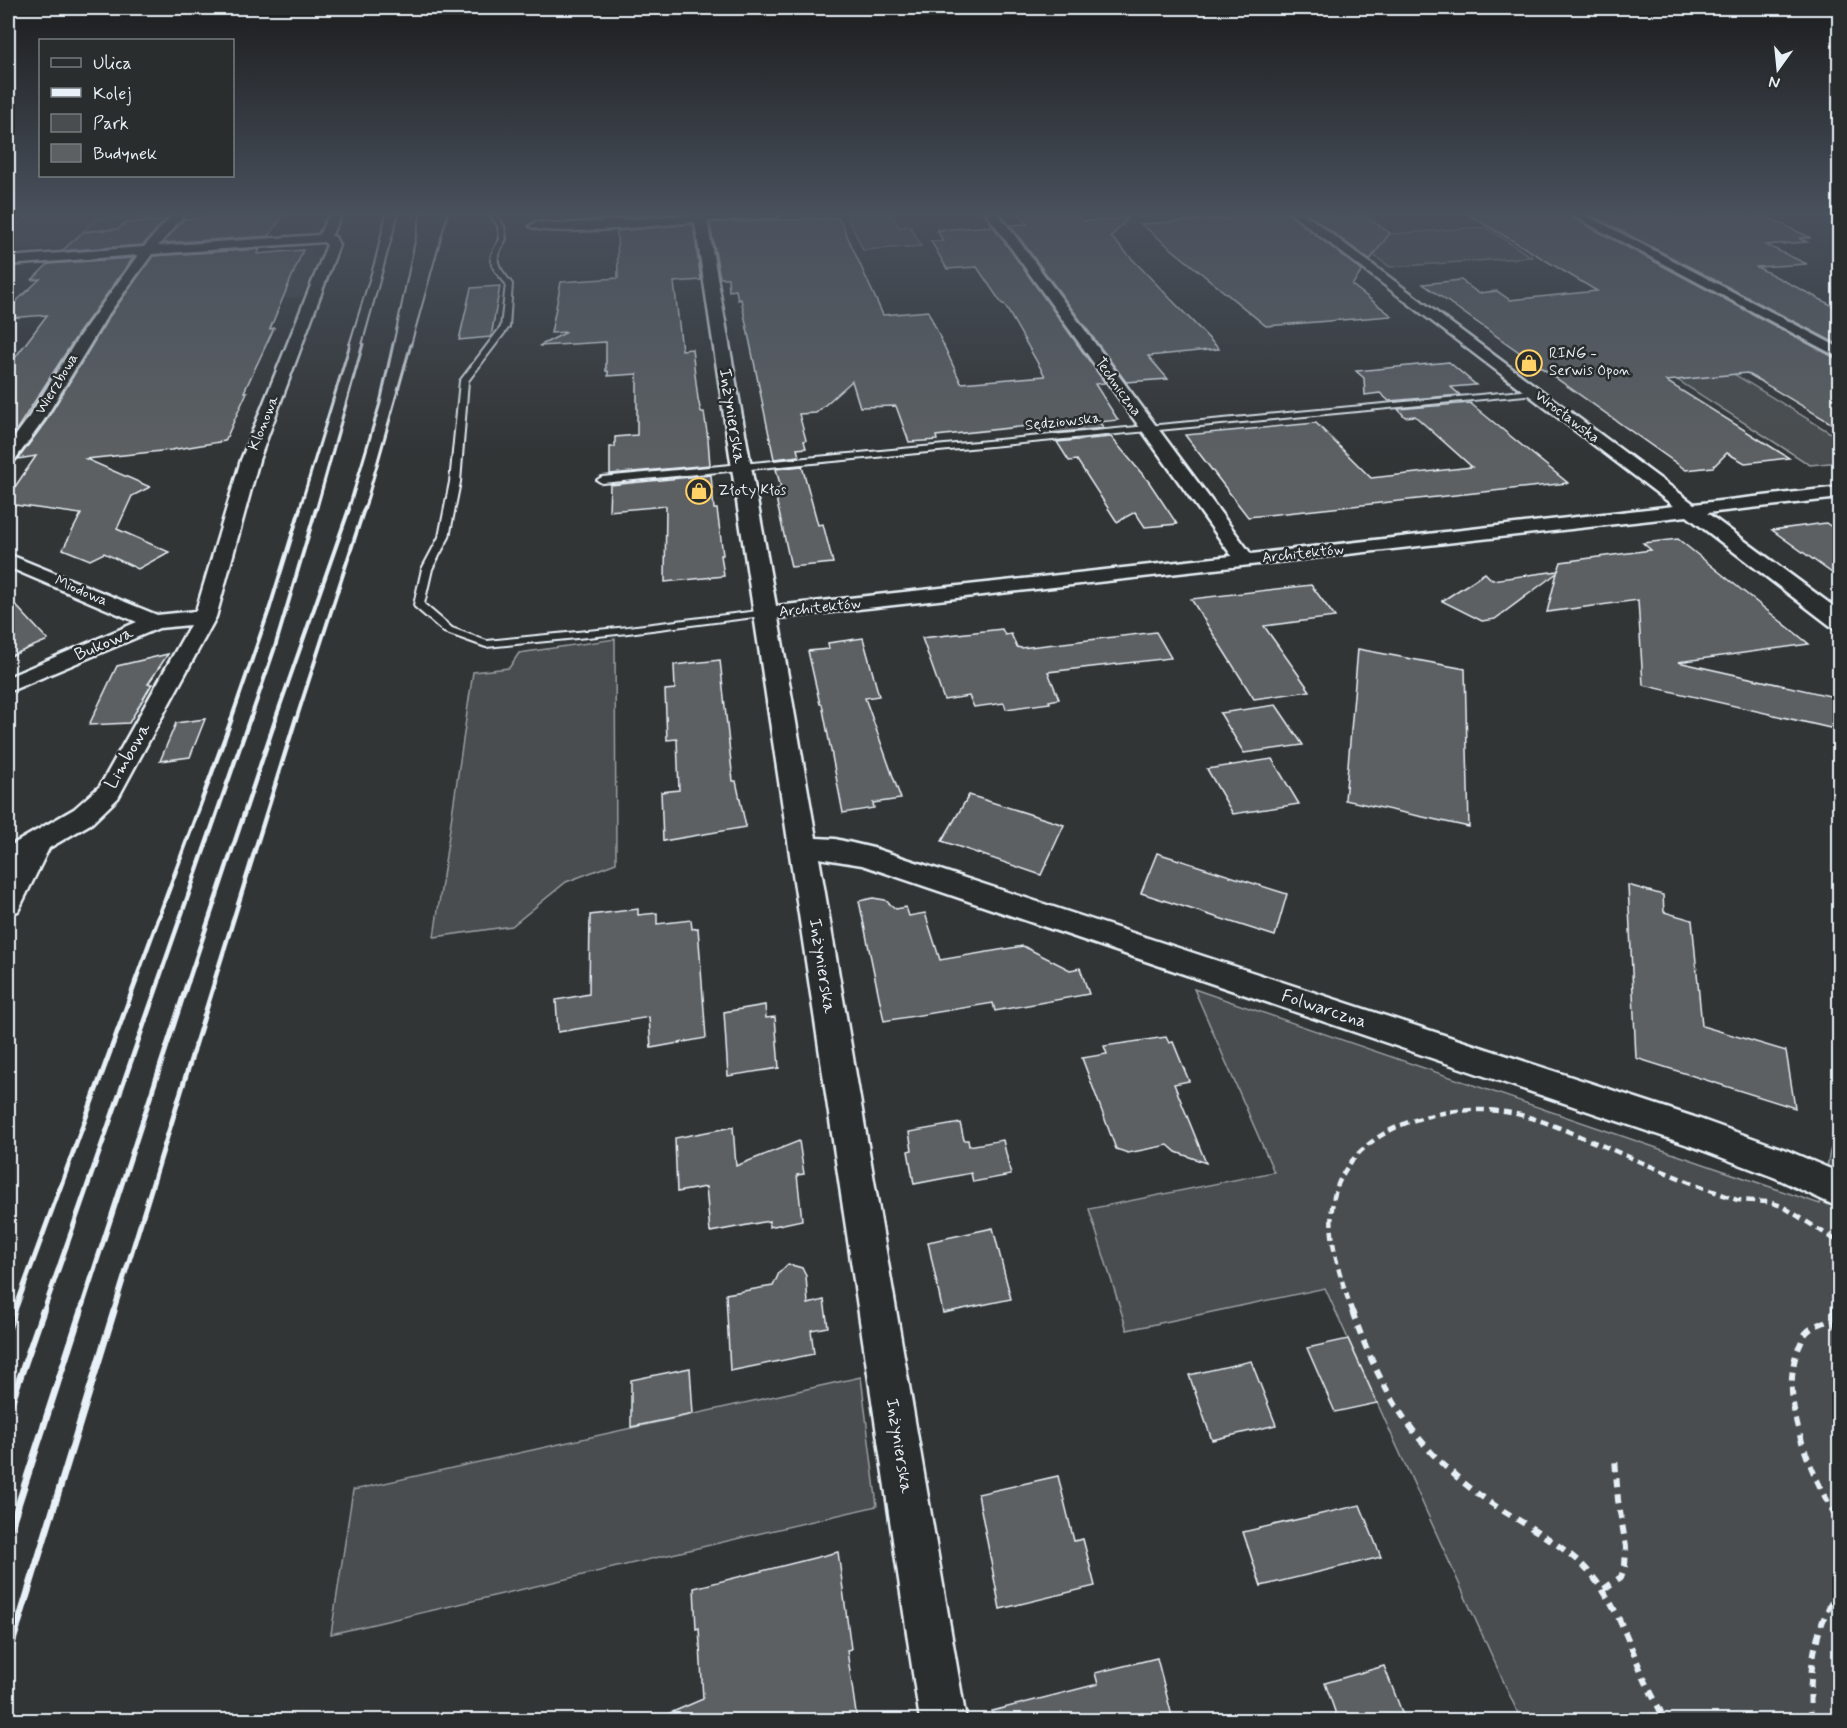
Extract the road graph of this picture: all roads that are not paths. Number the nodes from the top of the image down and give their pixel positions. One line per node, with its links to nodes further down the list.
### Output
1 (117, 294): 11 (street, Wierzbowa)
2 (314, 294): 19 (street, Klonowa)
3 (508, 294): 18 (lane)
4 (712, 294): 12 (street, Inżynierska)
5 (1051, 294): 10 (street, Techniczna)
6 (1403, 294): 9 (street, Wrocławska)
7 (1726, 294): 8 (street)
8 (1839, 354)
9 (1533, 392): 10 (lane, Sędziowska); 15 (street, Wrocławska)
10 (1148, 428): 12 (lane, Sędziowska); 17 (street, Techniczna)
11 (8, 457)
12 (740, 467): 13 (lane, Sędziowska); 18 (street, Inżynierska)
13 (602, 480)
14 (1839, 492): 15 (street, Architektów)
15 (1690, 510): 17 (street, Architektów); 21 (street, Wrocławska)
16 (8, 560): 20 (street, Miodowa)
17 (1245, 560): 18 (street, Architektów)
18 (766, 614): 24 (street, Inżynierska)
19 (204, 617): 20 (street, Bukowa); 23 (street, Limbowa)
20 (155, 622): 22 (street, Bukowa)
21 (1839, 622)
22 (8, 685)
23 (38, 843): 25 (street, Limbowa); 26 (street)
24 (803, 848): 27 (street, Folwarczna); 28 (street, Inżynierska)
25 (8, 859)
26 (8, 903)
27 (1839, 1191)
28 (943, 1720)

